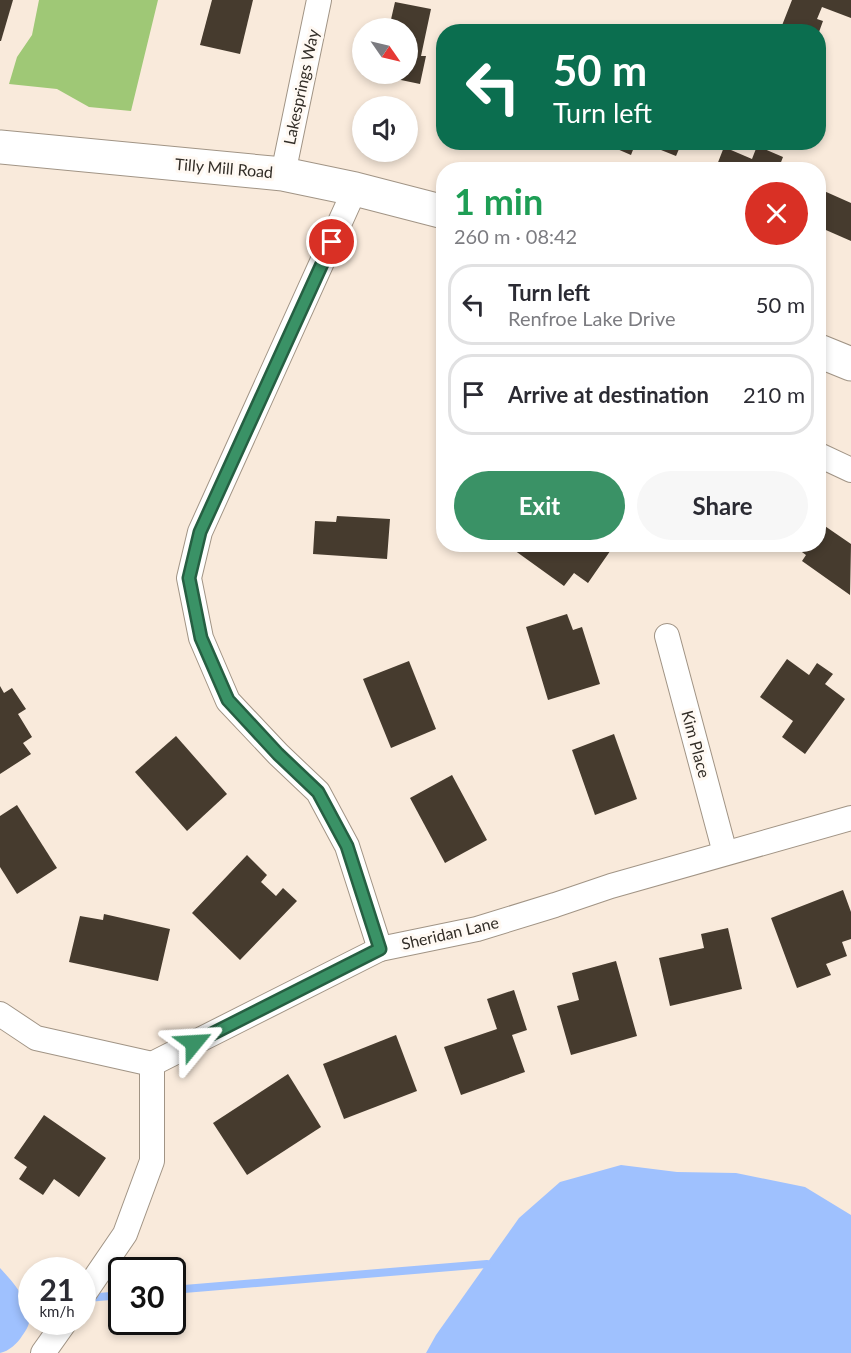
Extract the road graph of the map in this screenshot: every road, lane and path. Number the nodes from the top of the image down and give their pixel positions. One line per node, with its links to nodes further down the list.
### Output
1 (319, 0): 3 (street, Lakesprings Way)
2 (0, 147): 3 (street, Tilly Mill Road)
3 (283, 174): 4 (street, Tilly Mill Road)
4 (356, 189): 5 (street, Tilly Mill Road); 13 (street)
5 (436, 210)
6 (826, 354): 7 (street)
7 (851, 364)
8 (826, 458): 9 (street)
9 (851, 470)
10 (667, 636): 12 (street, Kim Place)
11 (851, 818): 12 (street, Sheridan Lane)
12 (725, 853): 13 (street, Sheridan Lane)
13 (380, 949): 15 (street, Sheridan Lane)
14 (0, 1014): 15 (street)
15 (152, 1064): 16 (street)
16 (96, 1276)
17 (56, 1335): 18 (street)
18 (43, 1353)

